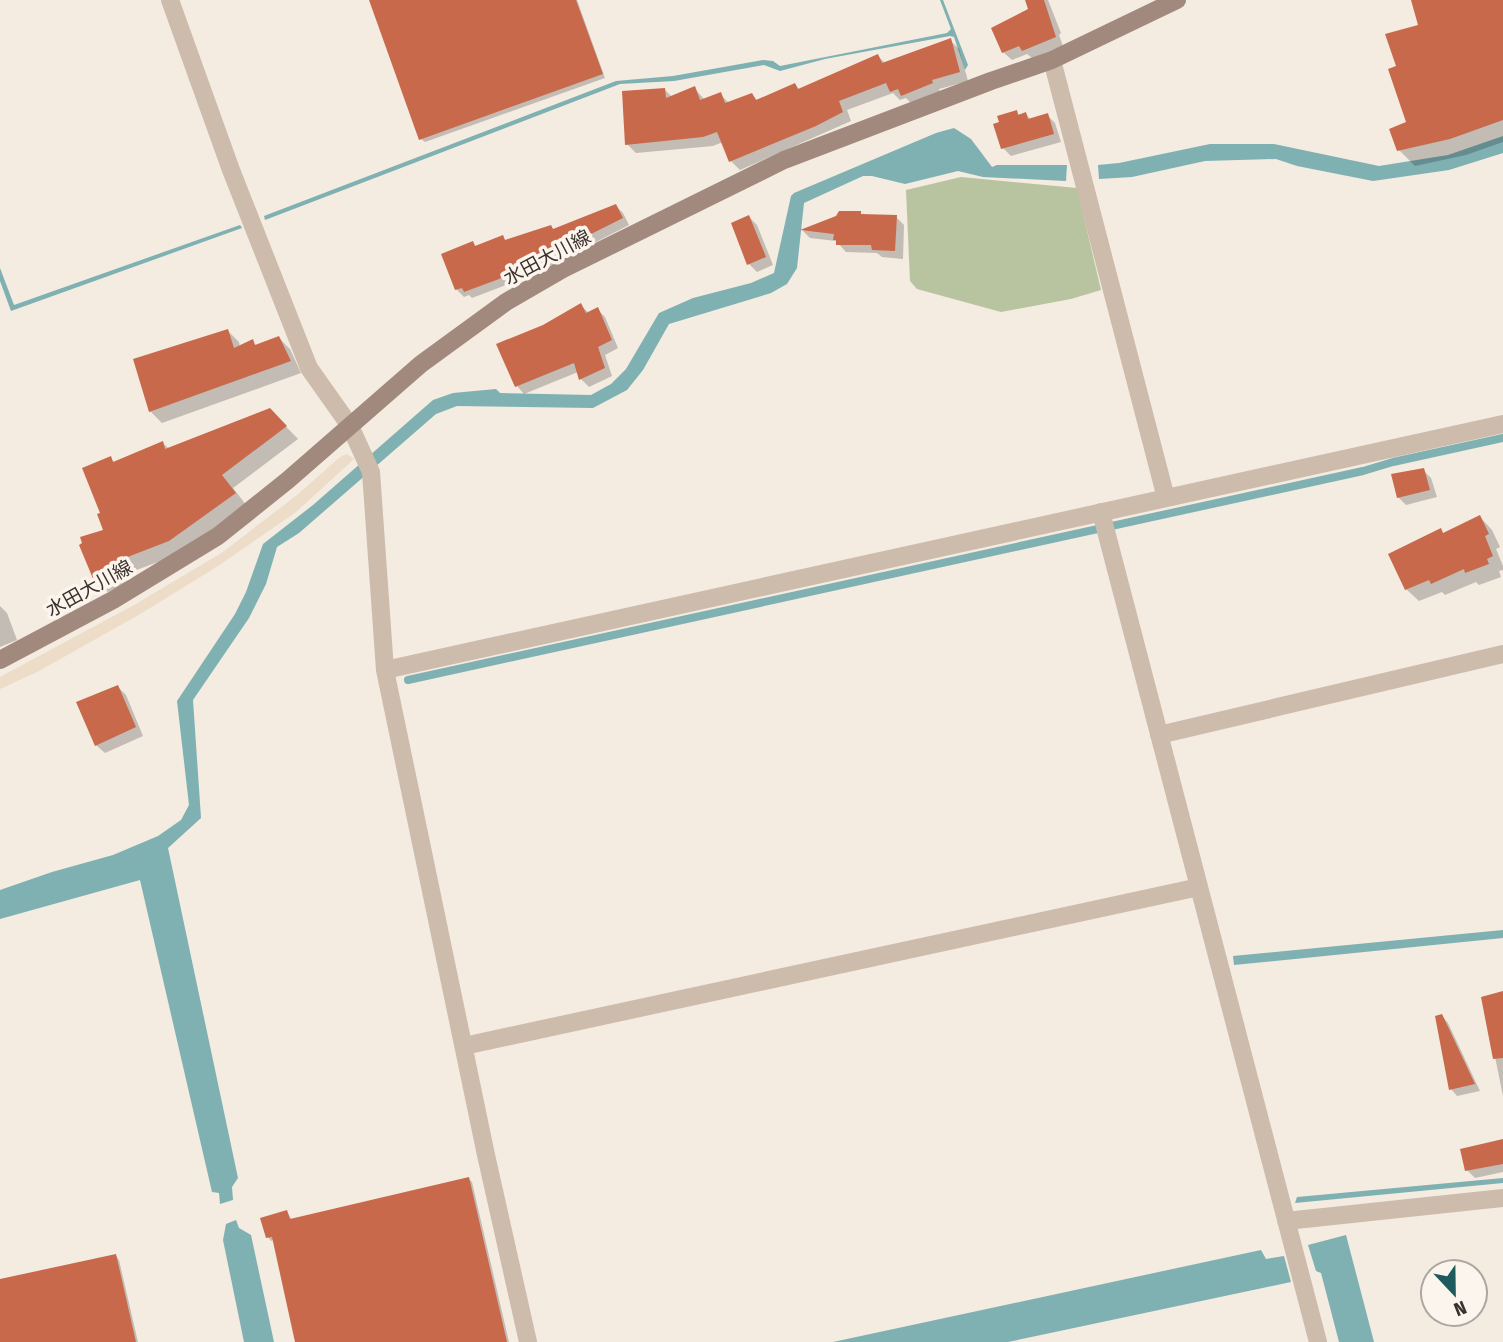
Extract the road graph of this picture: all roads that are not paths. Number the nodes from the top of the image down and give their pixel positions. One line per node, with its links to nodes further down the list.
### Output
1 (170, 0): 5 (street)
2 (1177, 0): 3 (main road, 水田大川線)
3 (1052, 60): 5 (main road, 水田大川線); 6 (street)
4 (1503, 424): 6 (street)
5 (350, 426): 9 (main road, 水田大川線); 10 (street)
6 (1166, 498): 7 (street)
7 (1101, 512): 10 (street); 11 (street)
8 (1503, 654): 11 (street)
9 (0, 660)
10 (384, 670): 13 (street)
11 (1159, 735): 12 (street)
12 (1199, 887): 13 (street); 15 (street)
13 (464, 1046): 16 (street)
14 (1503, 1198): 15 (street)
15 (1286, 1221): 17 (street)
16 (528, 1342)
17 (1318, 1342)

